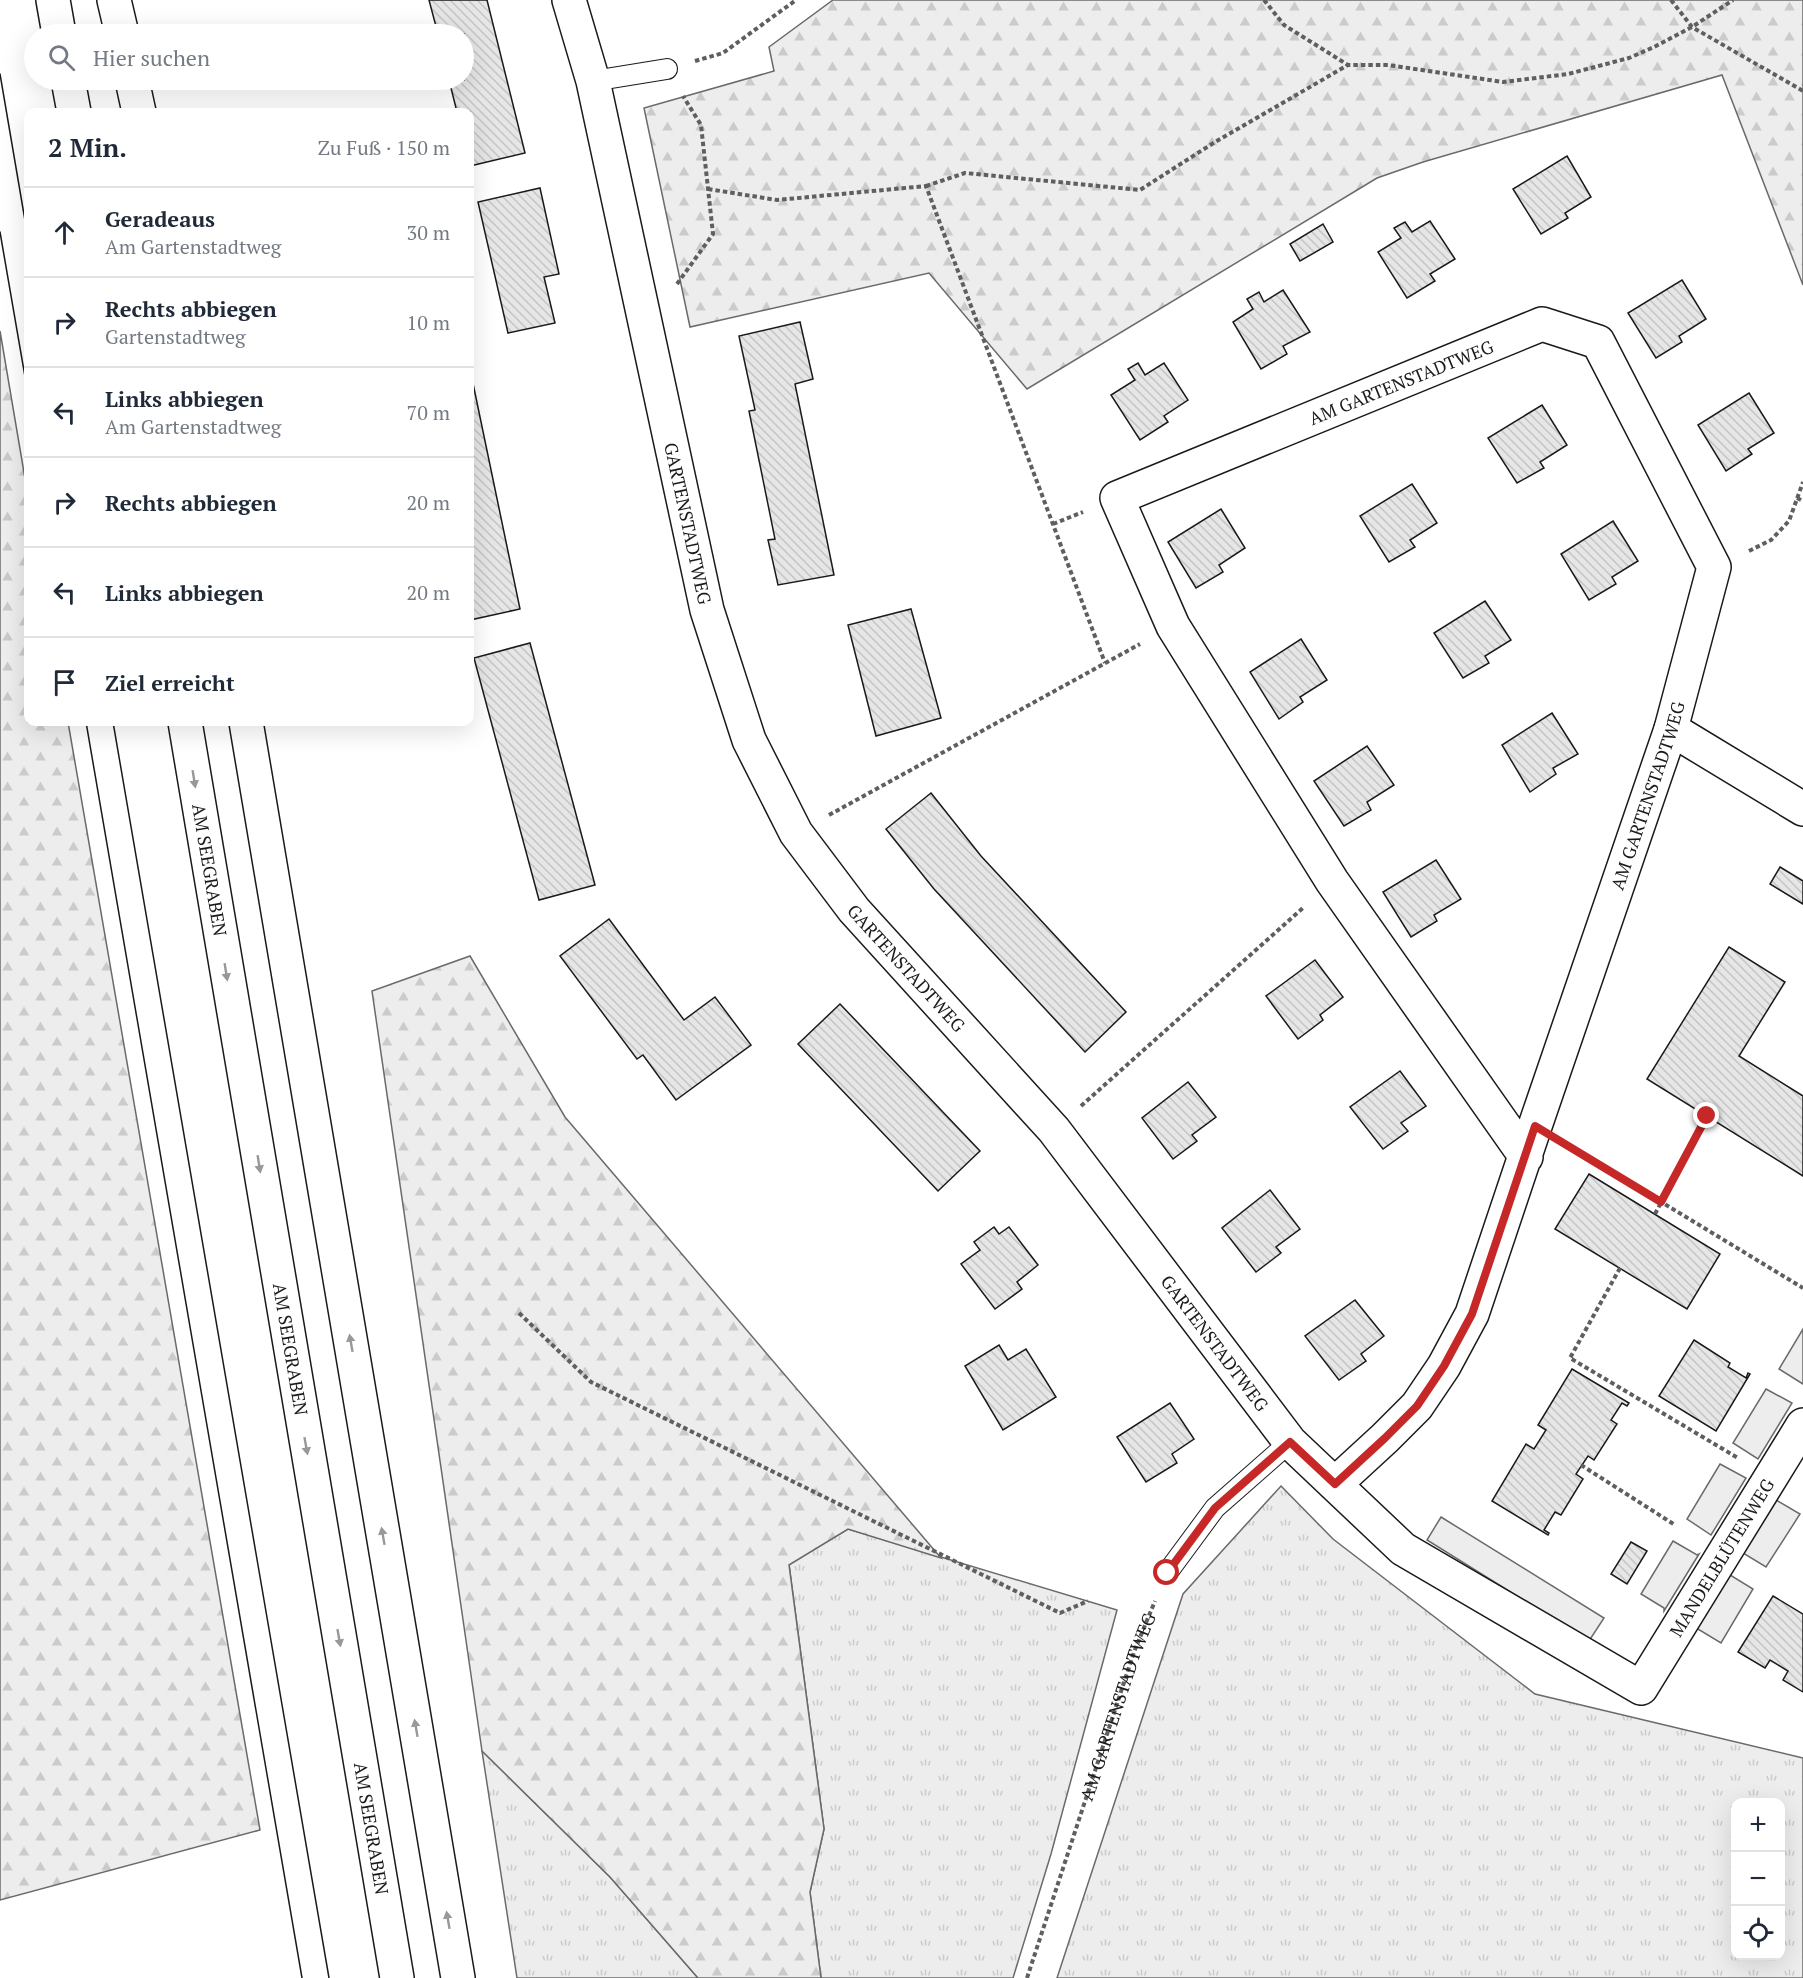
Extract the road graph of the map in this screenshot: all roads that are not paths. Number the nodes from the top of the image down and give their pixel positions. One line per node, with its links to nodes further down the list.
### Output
1 (53, 0): 4 (street)
2 (114, 0): 5 (street)
3 (569, 0): 7 (street, GARTENSTADTWEG)
4 (57, 24)
5 (120, 24)
6 (667, 69): 7 (lane)
7 (593, 81): 18 (street, GARTENSTADTWEG)
8 (70, 90): 10 (street)
9 (134, 90): 11 (street)
10 (73, 108)
11 (138, 108)
12 (186, 726): 22 (street, AM SEEGRABEN, one-way to 22)
13 (247, 726): 23 (street, one-way to 13)
14 (1671, 729): 15 (street); 16 (street, AM GARTENSTADTWEG); 16 (street, AM GARTENSTADTWEG)
15 (1803, 809)
16 (1526, 1156): 19 (street, AM GARTENSTADTWEG)
17 (1802, 1427): 21 (street, MANDELBLÜTENWEG)
18 (1290, 1442): 19 (street, GARTENSTADTWEG); 20 (lane)
19 (1335, 1484): 21 (street, GARTENSTADTWEG)
20 (1167, 1573)
21 (1641, 1689)
22 (397, 1978)
23 (458, 1978)

